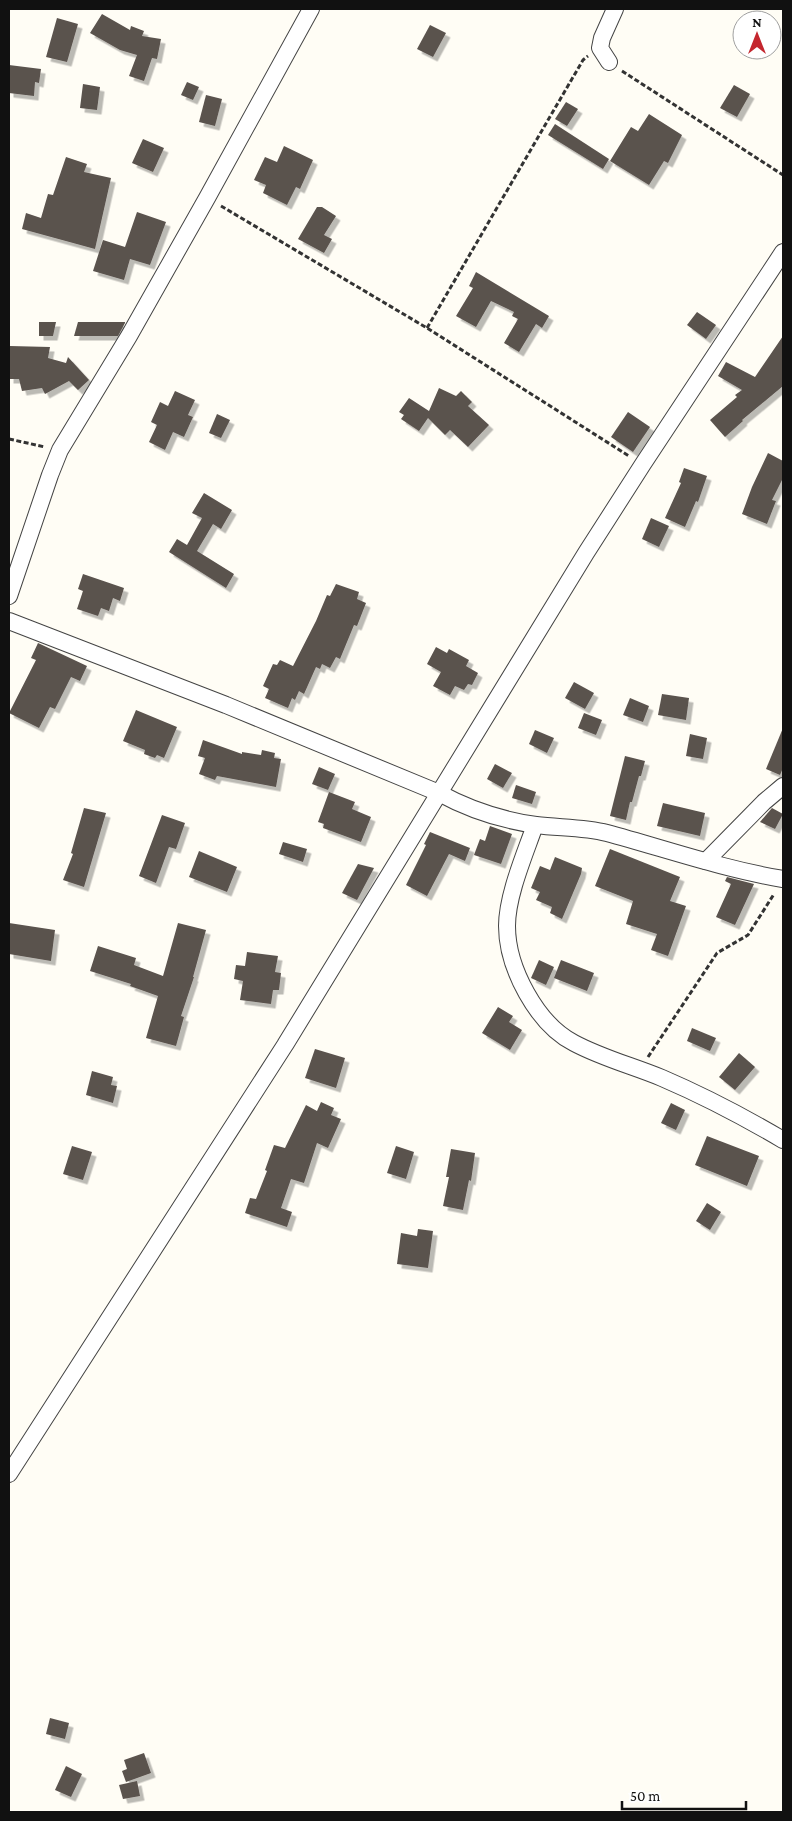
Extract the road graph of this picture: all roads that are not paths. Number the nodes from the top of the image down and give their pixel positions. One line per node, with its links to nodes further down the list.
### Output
1 (311, 9): 5 (street)
2 (615, 9): 3 (street)
3 (609, 62)
4 (783, 252): 8 (street)
5 (9, 596)
6 (9, 621): 8 (street)
7 (783, 786): 10 (street)
8 (439, 793): 9 (street); 13 (street)
9 (535, 824): 10 (street); 12 (street)
10 (706, 861): 11 (street)
11 (779, 885)
12 (783, 1140)
13 (9, 1474)

